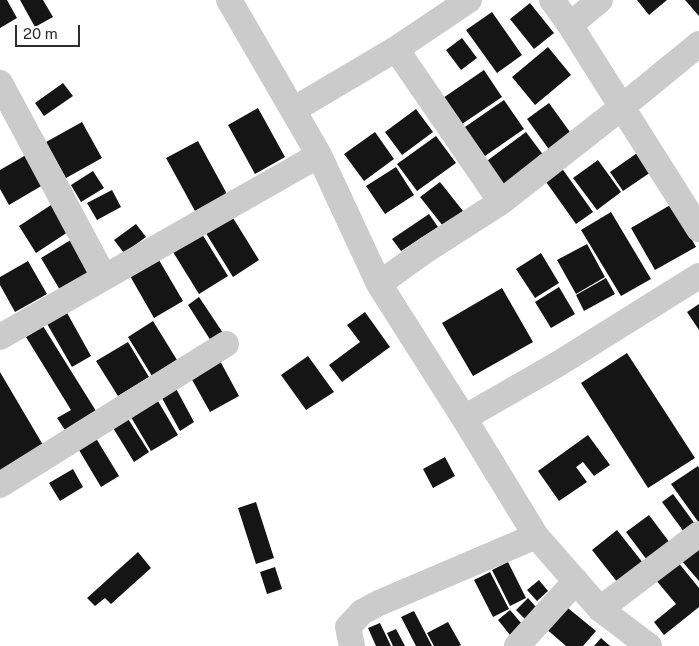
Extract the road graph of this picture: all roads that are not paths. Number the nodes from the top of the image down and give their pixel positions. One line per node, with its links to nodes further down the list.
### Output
1 (229, 0): 10 (street)
2 (470, 0): 7 (street)
3 (552, 0): 5 (street)
4 (600, 0): 5 (street)
5 (570, 25): 9 (street)
6 (699, 44): 9 (street)
7 (396, 49): 10 (street); 12 (street)
8 (0, 83): 15 (street)
9 (622, 107): 12 (street); 13 (street)
10 (293, 110): 11 (street)
11 (318, 155): 15 (street); 16 (street)
12 (501, 202): 16 (street)
13 (699, 229)
14 (699, 276): 19 (street)
15 (104, 277): 17 (street)
16 (379, 284): 19 (street)
17 (3, 329)
18 (226, 344): 20 (street)
19 (464, 418): 22 (street)
20 (0, 485)
21 (699, 534): 24 (street)
22 (536, 536): 23 (street); 25 (street)
23 (576, 581): 24 (street); 26 (street)
24 (600, 609): 27 (street)
25 (352, 646)
26 (517, 646)
27 (648, 646)

